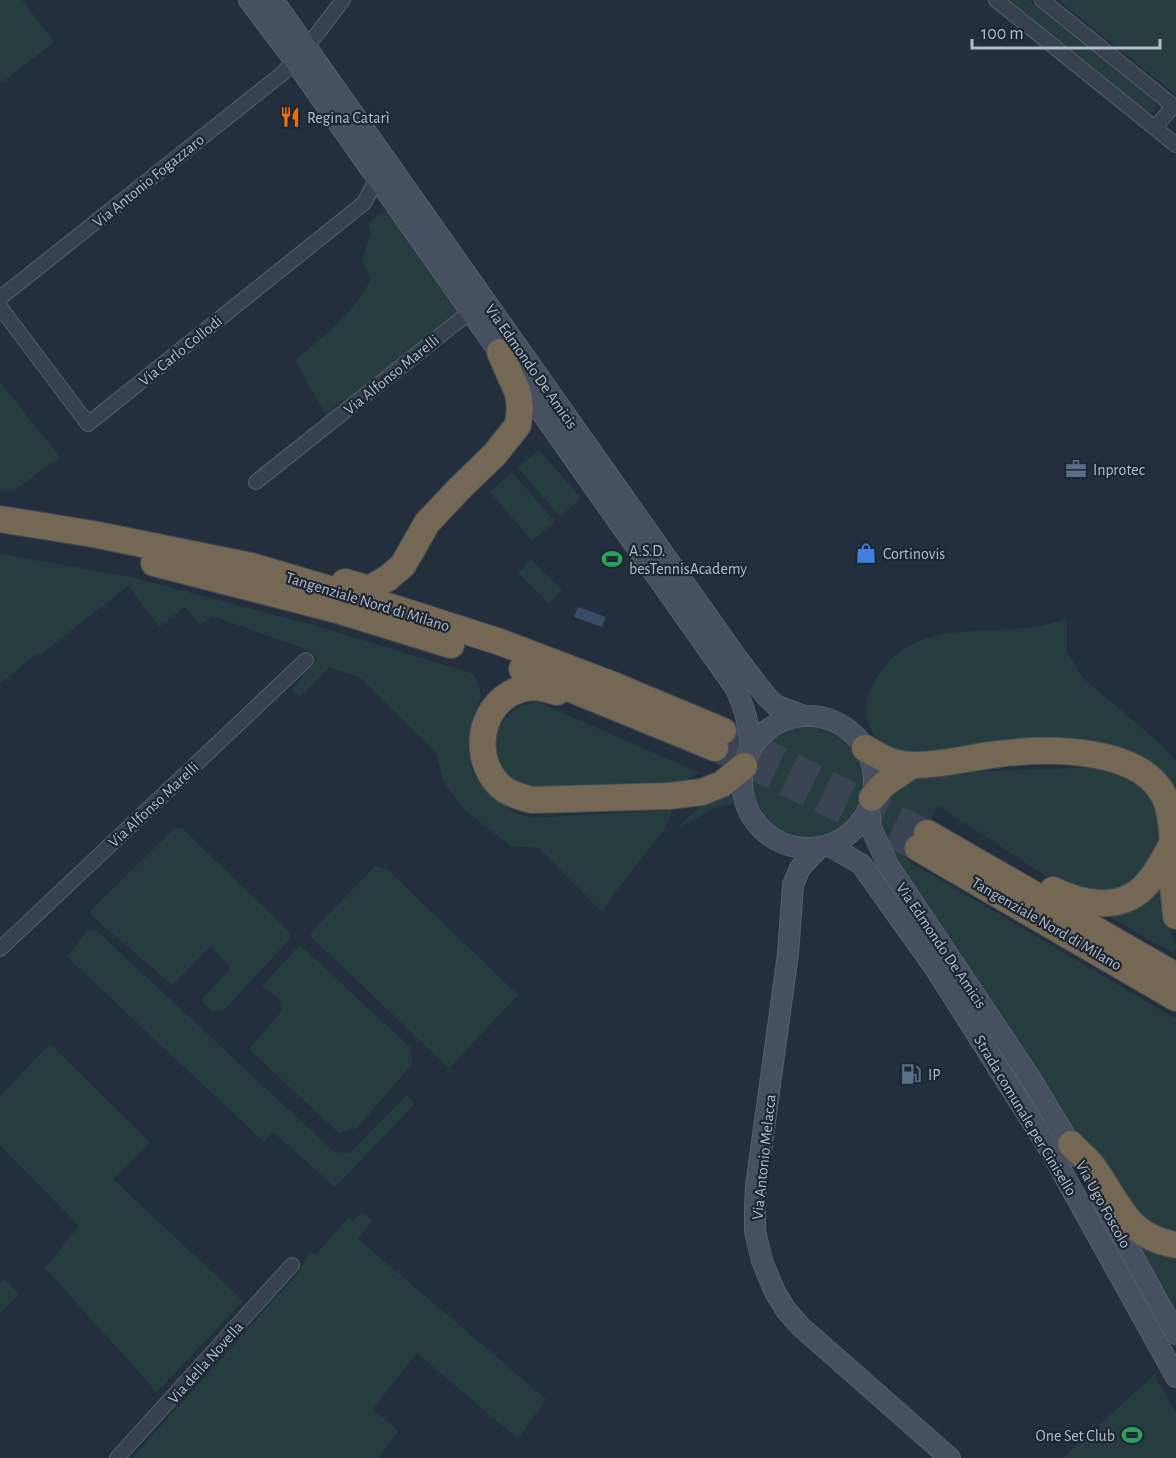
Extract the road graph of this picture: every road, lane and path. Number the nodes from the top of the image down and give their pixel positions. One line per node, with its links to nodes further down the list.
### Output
1 (249, 0): 6 (main road, Via Edmondo De Amicis)
2 (273, 0): 6 (main road, Via Edmondo De Amicis)
3 (343, 0): 6 (street, Via Antonio Fogazzaro)
4 (996, 0): 8 (street)
5 (1042, 0): 7 (street)
6 (300, 54): 10 (main road, Via Edmondo De Amicis); 11 (street, Via Antonio Fogazzaro); 21 (main road, Via Edmondo De Amicis)
7 (1175, 107): 8 (street)
8 (1155, 129): 9 (street)
9 (1176, 145)
10 (377, 178): 12 (street, Via Carlo Collodi); 13 (main road, Via Edmondo De Amicis)
11 (0, 298)
12 (0, 307)
13 (471, 311): 14 (main road, Via Edmondo De Amicis); 15 (street, Via Alfonso Marelli)
14 (500, 352): 18 (highway); 23 (main road, Via Edmondo De Amicis)
15 (256, 482)
16 (0, 519): 18 (highway, Tangenziale Nord di Milano)
17 (0, 534): 20 (highway, Tangenziale Nord di Milano)
18 (251, 566): 20 (highway, Tangenziale Nord di Milano)
19 (306, 660): 33 (street, Via Alfonso Marelli)
20 (626, 711): 23 (highway)
21 (804, 716): 22 (main road); 23 (main road)
22 (865, 748): 24 (highway); 25 (main road)
23 (748, 758): 26 (main road)
24 (912, 765): 25 (highway); 27 (highway)
25 (870, 803): 28 (main road); 37 (main road, Via Edmondo De Amicis)
26 (771, 837): 28 (main road); 30 (main road, Via Antonio Melacca)
27 (1172, 844): 29 (highway); 31 (highway)
28 (824, 846): 30 (main road, Via Antonio Melacca); 42 (main road, Strada comunale per Cinisello)
29 (995, 871): 32 (highway, Tangenziale Nord di Milano); 34 (highway, Tangenziale Nord di Milano)
30 (793, 885): 44 (main road, Via Antonio Melacca)
31 (1176, 916)
32 (1050, 925): 35 (highway, Tangenziale Nord di Milano); 36 (highway)
33 (0, 949)
34 (1176, 976)
35 (1176, 998)
36 (1176, 1009)
37 (1029, 1076): 38 (main road, Via Ugo Foscolo)
38 (1071, 1144): 39 (highway); 41 (main road, Via Ugo Foscolo)
39 (1176, 1245)
40 (292, 1265): 43 (street, Via della Novella)
41 (1176, 1334)
42 (1176, 1377)
43 (117, 1458)
44 (950, 1458)

